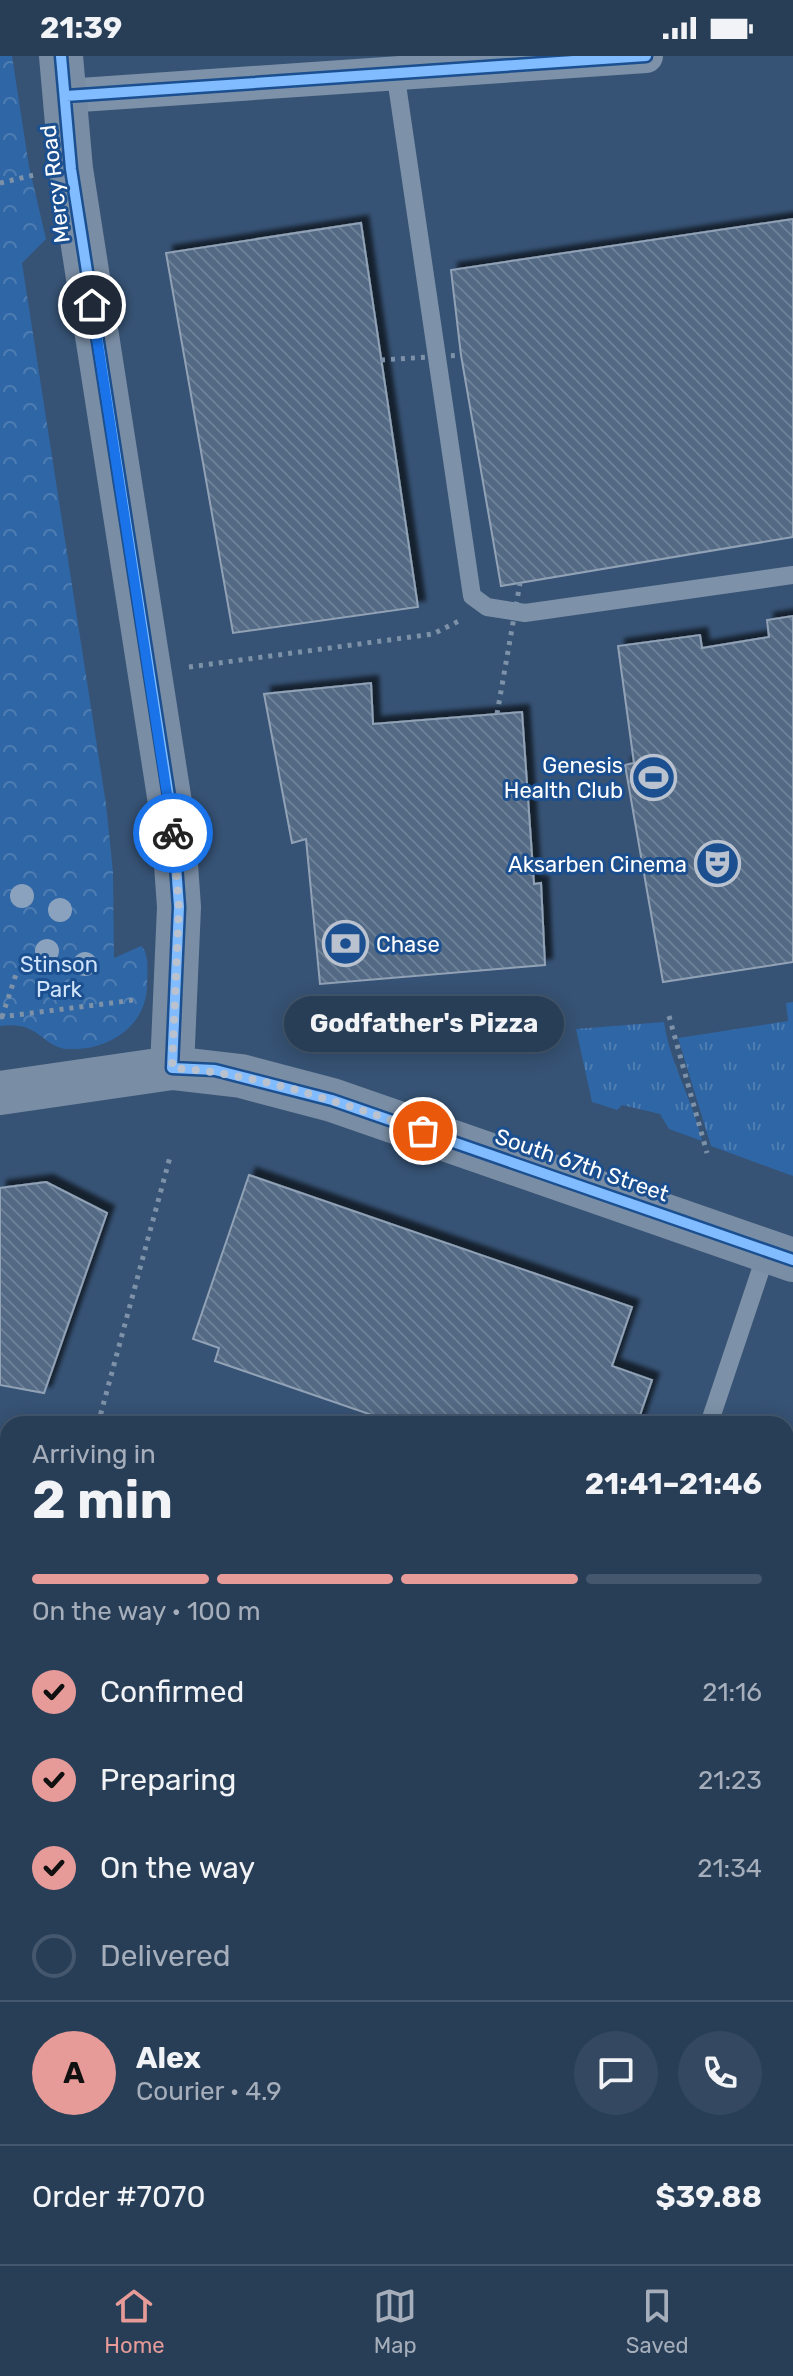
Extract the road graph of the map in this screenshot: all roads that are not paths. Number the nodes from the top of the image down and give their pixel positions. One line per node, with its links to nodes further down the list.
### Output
1 (646, 56): 2 (street)
2 (395, 71): 3 (street); 4 (lane)
3 (63, 76): 5 (main road, Mercy Road)
4 (793, 575)
5 (172, 1068): 6 (main road, South 67th Street); 7 (main road, South 67th Street)
6 (0, 1093)
7 (780, 1256): 8 (lane)
8 (712, 1416)

